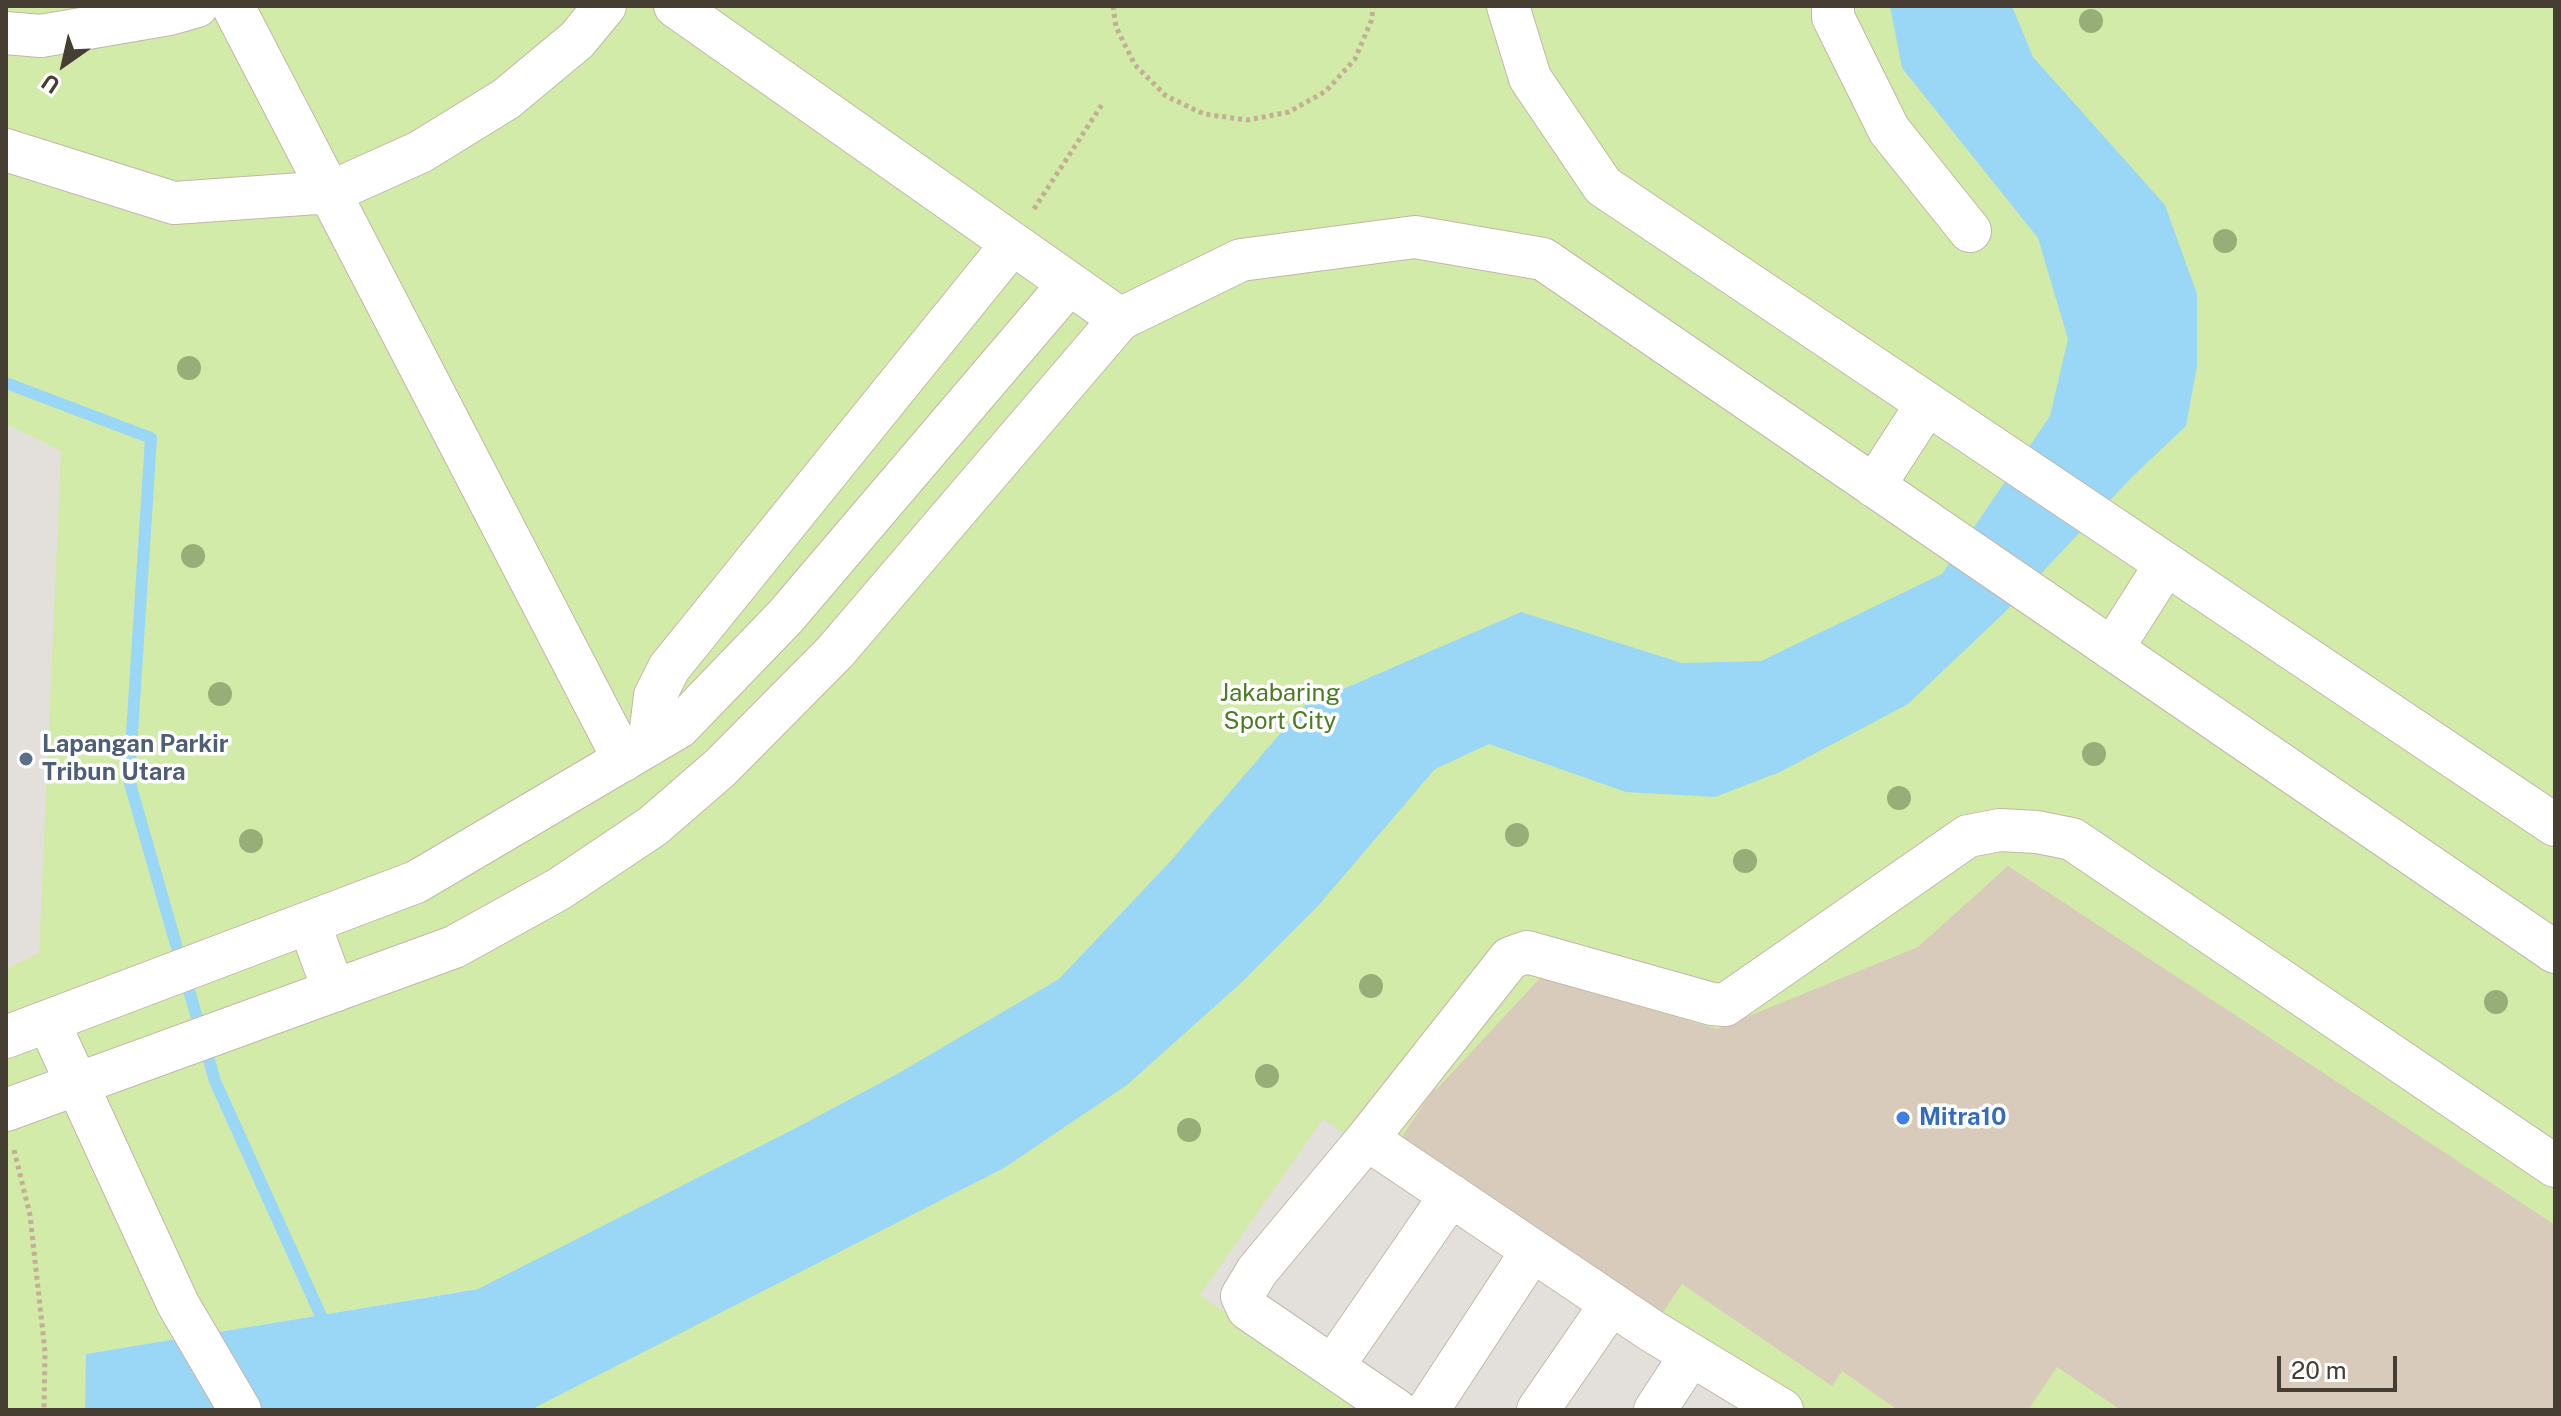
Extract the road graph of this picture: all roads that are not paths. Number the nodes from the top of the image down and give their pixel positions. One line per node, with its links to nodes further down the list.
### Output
1 (197, 6): 7 (street)
2 (233, 6): 9 (street)
3 (605, 6): 9 (street)
4 (675, 6): 11 (street)
5 (1508, 6): 14 (street)
6 (1833, 6): 10 (street)
7 (6, 33)
8 (6, 150): 9 (street)
9 (331, 192): 18 (street)
10 (1970, 231)
11 (1012, 244): 12 (street); 18 (street)
12 (1069, 284): 13 (street); 18 (street)
13 (1120, 319): 15 (street); 22 (street)
14 (1927, 404): 15 (street); 16 (street)
15 (1874, 486): 17 (street)
16 (2157, 558): 17 (street); 19 (street)
17 (2103, 643): 21 (street)
18 (636, 753): 20 (street)
19 (2555, 825)
20 (309, 923): 22 (street); 23 (street)
21 (2555, 952)
22 (334, 991): 25 (street)
23 (48, 1021): 24 (street); 25 (street)
24 (6, 1037)
25 (77, 1083): 26 (street); 35 (street)
26 (10, 1128)
27 (1367, 1139): 28 (street); 29 (street); 33 (street)
28 (2555, 1166)
29 (1451, 1195): 30 (street); 33 (street)
30 (1532, 1251): 31 (street); 37 (street)
31 (1611, 1304): 32 (street); 38 (street)
32 (1691, 1355): 34 (street); 39 (street)
33 (1333, 1366): 36 (street)
34 (1775, 1408)
35 (240, 1410)
36 (1396, 1410)
37 (1428, 1410)
38 (1538, 1410)
39 (1655, 1410)

